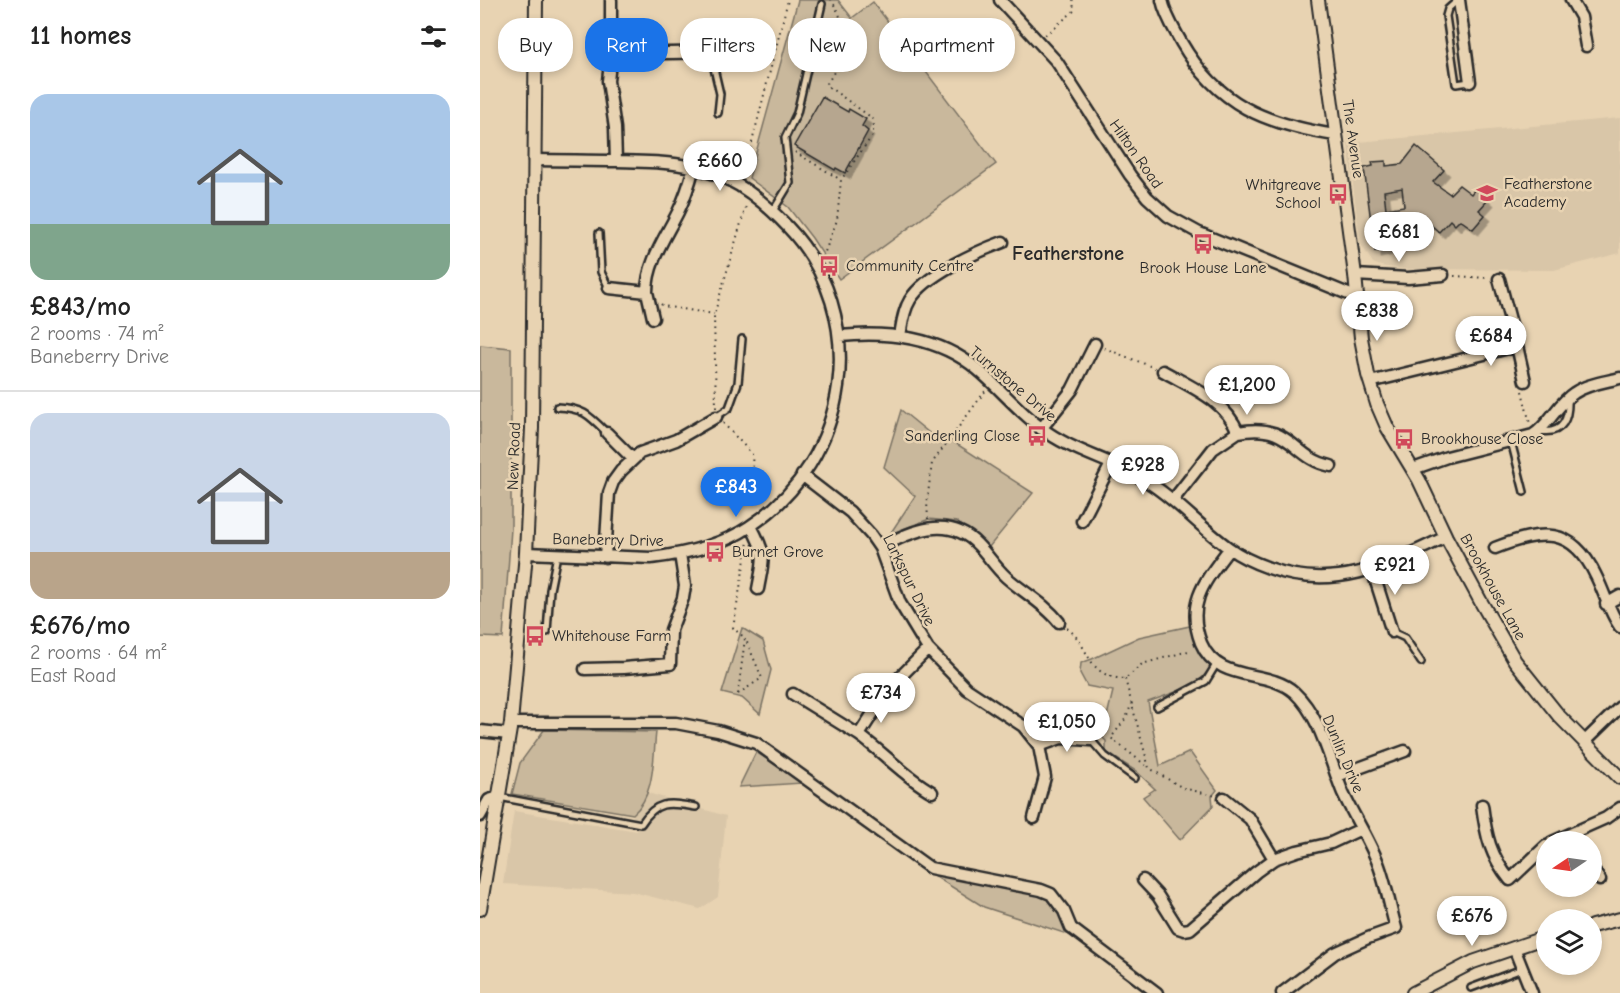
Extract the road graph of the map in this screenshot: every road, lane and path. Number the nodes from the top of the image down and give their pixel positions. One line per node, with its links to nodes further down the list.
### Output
1 (536, 0): 21 (street, New Road)
2 (611, 0): 12 (street)
3 (788, 0): 25 (path)
4 (831, 0): 24 (path)
5 (1000, 0): 13 (street, Hilton Road)
6 (1073, 0): 13 (path)
7 (1162, 0): 19 (street)
8 (1318, 0): 19 (street, The Avenue)
9 (1459, 0): 17 (street)
10 (1571, 0): 14 (street)
11 (822, 4): 20 (lane)
12 (611, 18)
13 (1038, 41): 35 (street, Hilton Road)
14 (1586, 46)
15 (609, 72): 22 (street)
16 (715, 72): 18 (lane)
17 (1470, 82)
18 (718, 113)
19 (1335, 135): 30 (street, The Avenue)
20 (784, 146): 24 (path); 26 (lane)
21 (534, 160): 22 (street, Baneberry Drive); 69 (street, New Road)
22 (616, 161): 23 (street, Baneberry Drive)
23 (694, 167): 25 (street, Baneberry Drive); 34 (street)
24 (842, 180): 29 (path)
25 (745, 190): 26 (street, Baneberry Drive); 36 (path)
26 (772, 211): 29 (street, Baneberry Drive)
27 (600, 233): 33 (lane)
28 (1003, 242): 39 (street)
29 (817, 267): 38 (street, Baneberry Drive)
30 (1355, 275): 31 (street); 35 (street, The Avenue)
31 (1443, 275): 32 (path)
32 (1499, 279): 42 (street)
33 (609, 288): 34 (street)
34 (647, 292): 36 (path); 37 (street)
35 (1358, 298): 47 (street, The Avenue)
36 (714, 315): 49 (path)
37 (653, 318)
38 (840, 336): 39 (street, Turnstone Drive); 59 (street, Baneberry Drive)
39 (900, 336): 46 (street, Turnstone Drive)
40 (742, 339): 49 (lane)
41 (1095, 344): 43 (path); 50 (street)
42 (1517, 346): 45 (street); 47 (street)
43 (1163, 371): 51 (street)
44 (1620, 378): 53 (street)
45 (1525, 381): 53 (path)
46 (991, 382): 50 (street, Turnstone Drive); 64 (path)
47 (1371, 386): 58 (street, Brookhouse Lane)
48 (557, 407): 52 (lane)
49 (716, 417): 55 (street); 63 (path)
50 (1041, 429): 56 (street, Turnstone Drive)
51 (1238, 432): 57 (street); 61 (street)
52 (607, 433): 55 (street)
53 (1536, 433): 54 (street)
54 (1511, 441): 58 (street); 60 (lane)
55 (632, 458): 72 (street)
56 (1111, 464): 61 (street, Turnstone Drive); 62 (street)
57 (1331, 466)
58 (1413, 469): 65 (street, Brookhouse Lane)
59 (802, 475): 63 (street, Baneberry Drive); 66 (street, Larkspur Drive)
60 (1524, 492)
61 (1173, 500): 68 (street, Turnstone Drive)
62 (1082, 521)
63 (751, 526): 70 (street, Baneberry Drive); 74 (street); 81 (path)
64 (929, 528): 66 (street); 77 (street)
65 (1446, 537): 73 (street, Turnstone Drive); 96 (street, Brookhouse Lane)
66 (880, 548): 83 (street, Larkspur Drive)
67 (1495, 548): 76 (street)
68 (1229, 549): 73 (street, Turnstone Drive); 82 (street, Dunlin Drive)
69 (526, 553): 71 (street, Baneberry Drive); 92 (street, New Road)
70 (680, 554): 72 (street, Baneberry Drive); 86 (street)
71 (557, 555): 72 (street, Baneberry Drive); 79 (lane)
72 (605, 557)
73 (1372, 569): 80 (street)
74 (758, 589)
75 (1620, 596): 76 (street)
76 (1606, 604): 78 (street)
77 (1059, 621): 87 (path)
78 (1620, 627)
79 (547, 632)
80 (1392, 632): 85 (lane)
81 (745, 638): 81 (path)
82 (1203, 647): 84 (street, Dunlin Drive); 87 (path)
83 (927, 649): 94 (street); 97 (street, Larkspur Drive)
84 (1217, 662): 90 (lane); 100 (street, Dunlin Drive)
85 (1421, 662)
86 (585, 669)
87 (1125, 679): 89 (path)
88 (793, 694): 94 (street)
89 (1132, 703): 99 (path); 99 (path)
90 (1157, 707)
91 (1620, 707): 96 (street)
92 (510, 729): 93 (street); 104 (street, New Road); 123 (street)
93 (480, 732)
94 (859, 735): 103 (street)
95 (1091, 740): 97 (street); 101 (lane)
96 (1584, 742): 102 (street, Brookhouse Lane)
97 (1039, 746): 110 (street)
98 (1405, 750): 100 (street)
99 (1149, 768): 105 (path)
100 (1337, 776): 111 (street, Dunlin Drive)
101 (1135, 778)
102 (1620, 778)
103 (932, 792)
104 (499, 797): 107 (lane); 109 (street); 116 (street, New Road)
105 (1224, 798): 114 (street)
106 (1482, 805): 113 (street)
107 (696, 807)
108 (1620, 808): 112 (street)
109 (480, 816)
110 (1035, 818)
111 (1361, 829): 114 (street); 124 (street, Dunlin Drive)
112 (1586, 831)
113 (1536, 855)
114 (1274, 859): 115 (street)
115 (1143, 880)
116 (480, 909)
117 (1620, 919): 118 (street)
118 (1602, 924)
119 (1536, 940): 120 (street)
120 (1514, 948): 121 (street); 125 (street)
121 (1522, 969): 122 (lane); 126 (street)
122 (1471, 988)
123 (1157, 993)
124 (1282, 993)
125 (1413, 993)
126 (1532, 993)

